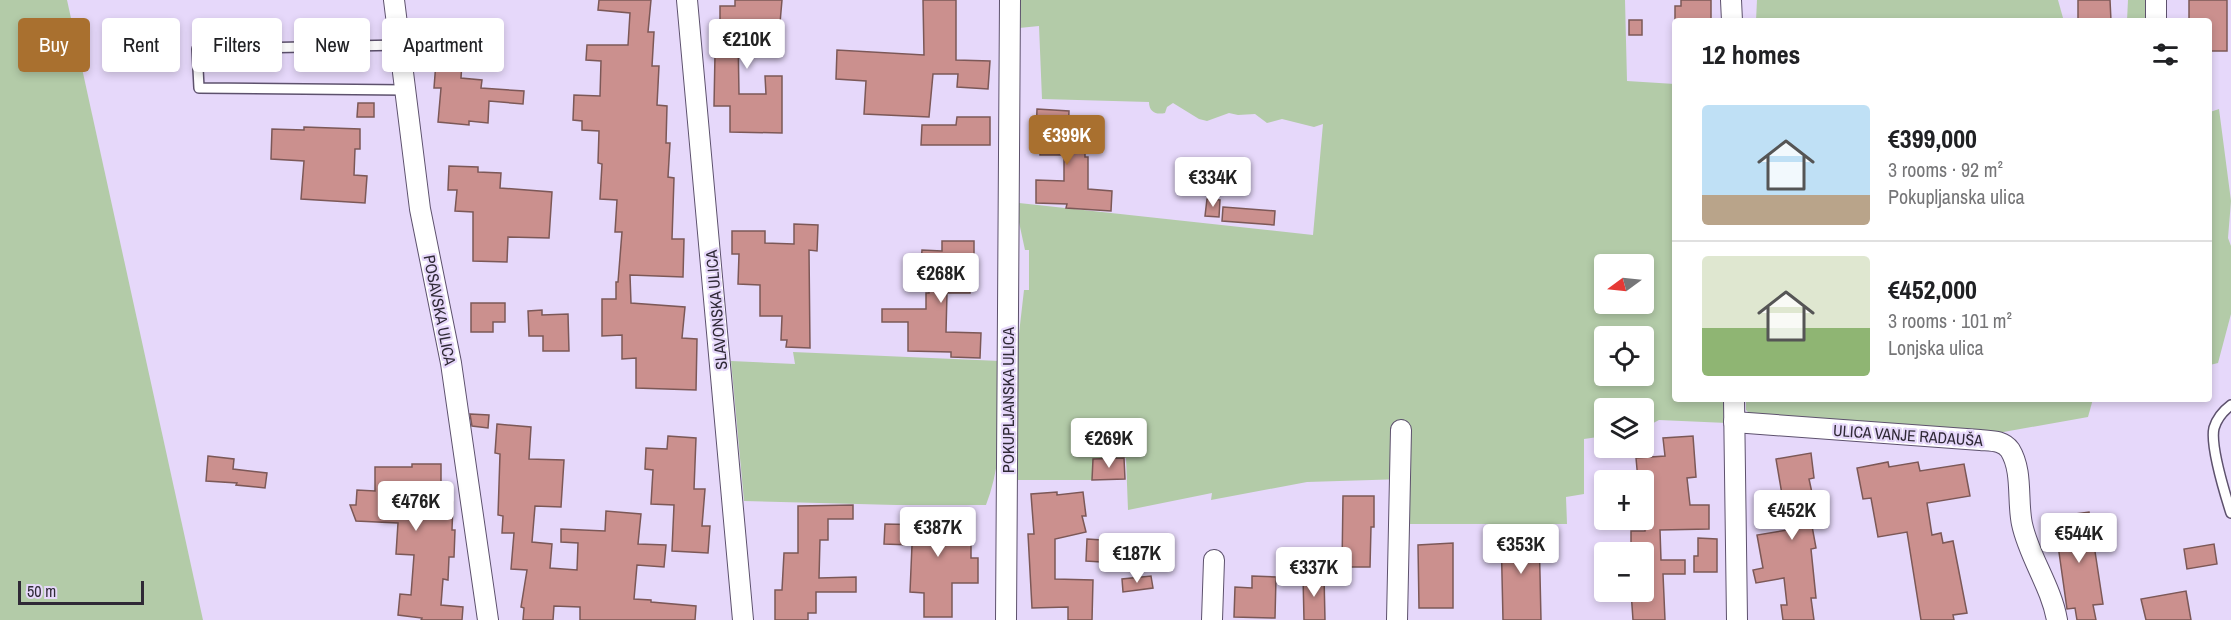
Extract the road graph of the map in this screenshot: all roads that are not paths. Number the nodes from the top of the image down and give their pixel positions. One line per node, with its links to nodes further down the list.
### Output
1 (394, 0): 6 (street, POSAVSKA ULICA)
2 (687, 0): 19 (street, SLAVONSKA ULICA)
3 (1010, 0): 20 (street, POKUPLJANSKA ULICA)
4 (1731, 0): 7 (street)
5 (2156, 0): 8 (street)
6 (396, 18)
7 (1732, 18)
8 (2156, 18)
9 (382, 45): 11 (lane)
10 (403, 72): 11 (street, POSAVSKA ULICA)
11 (405, 90): 18 (street, POSAVSKA ULICA)
12 (1734, 402): 14 (street)
13 (2231, 405): 16 (lane)
14 (1734, 422): 23 (street); 24 (street, ULICA VANJE RADAUŠA)
15 (1401, 430): 22 (street)
16 (2231, 513)
17 (1214, 560): 21 (street)
18 (488, 620)
19 (743, 620)
20 (1006, 620)
21 (1212, 620)
22 (1397, 620)
23 (1737, 620)
24 (2057, 620)

